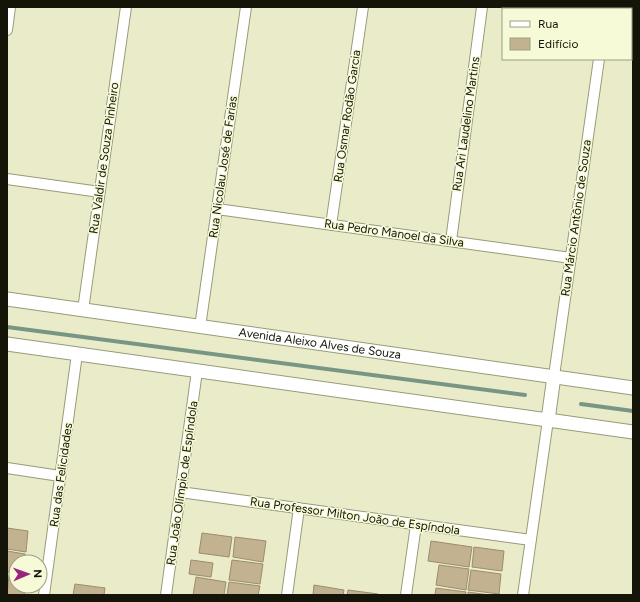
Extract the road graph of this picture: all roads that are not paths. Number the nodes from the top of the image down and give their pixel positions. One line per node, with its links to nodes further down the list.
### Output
1 (10, 7): 6 (street)
2 (126, 7): 9 (street, Rua Valdir de Souza Pinheiro)
3 (246, 7): 10 (street, Rua Nicolau José de Farias)
4 (363, 7): 11 (street, Rua Osmar Rodão Garcia)
5 (482, 7): 12 (street, Rua Ari Laudelino Martins)
6 (7, 30)
7 (599, 60): 13 (street, Rua Márcio Antônio de Souza)
8 (7, 179): 9 (street)
9 (100, 192): 15 (street, Rua Valdir de Souza Pinheiro)
10 (217, 209): 11 (street, Rua Pedro Manoel da Silva); 16 (street, Rua Nicolau José de Farias)
11 (331, 225): 12 (street, Rua Pedro Manoel da Silva)
12 (451, 241): 13 (street, Rua Pedro Manoel da Silva)
13 (571, 258): 20 (street, Rua Márcio Antônio de Souza)
14 (7, 299): 15 (street, Avenida Aleixo Alves de Souza)
15 (83, 310): 16 (street, Avenida Aleixo Alves de Souza)
16 (200, 326): 20 (street, Avenida Aleixo Alves de Souza)
17 (7, 344): 18 (street)
18 (77, 354): 19 (street); 25 (street, Rua das Felicidades)
19 (197, 371): 22 (street); 26 (street, Rua João Olímpio de Espíndola)
20 (554, 376): 21 (street, Avenida Aleixo Alves de Souza); 22 (street)
21 (633, 388)
22 (548, 420): 23 (street); 29 (street)
23 (633, 432)
24 (7, 468): 25 (street)
25 (60, 476): 30 (street, Rua das Felicidades)
26 (180, 492): 27 (street, Rua Professor Milton João de Espíndola); 31 (street, Rua João Olímpio de Espíndola)
27 (299, 508): 28 (street, Rua Professor Milton João de Espíndola); 32 (street)
28 (416, 525): 29 (street, Rua Professor Milton João de Espíndola); 33 (street)
29 (531, 540): 34 (street)
30 (44, 595)
31 (166, 595)
32 (287, 595)
33 (406, 595)
34 (523, 595)

